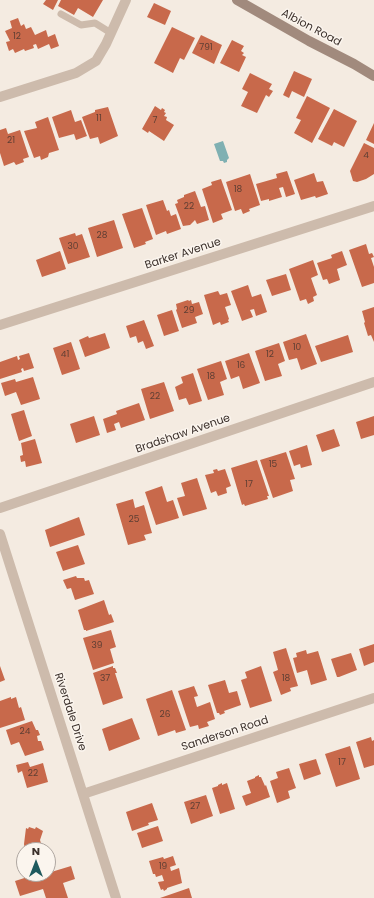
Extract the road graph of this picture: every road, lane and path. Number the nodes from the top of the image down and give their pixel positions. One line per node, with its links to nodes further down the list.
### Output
1 (126, 0): 4 (street)
2 (242, 1): 5 (main road, Albion Road)
3 (61, 14): 4 (lane)
4 (111, 32): 6 (street)
5 (374, 76)
6 (0, 97)
7 (374, 206): 8 (street, Barker Avenue)
8 (0, 325)
9 (374, 382): 10 (street, Bradshaw Avenue)
10 (0, 508)
11 (0, 534): 13 (street, Riverdale Drive)
12 (374, 698): 13 (street, Sanderson Road)
13 (83, 794): 14 (street, Riverdale Drive)
14 (116, 898)

